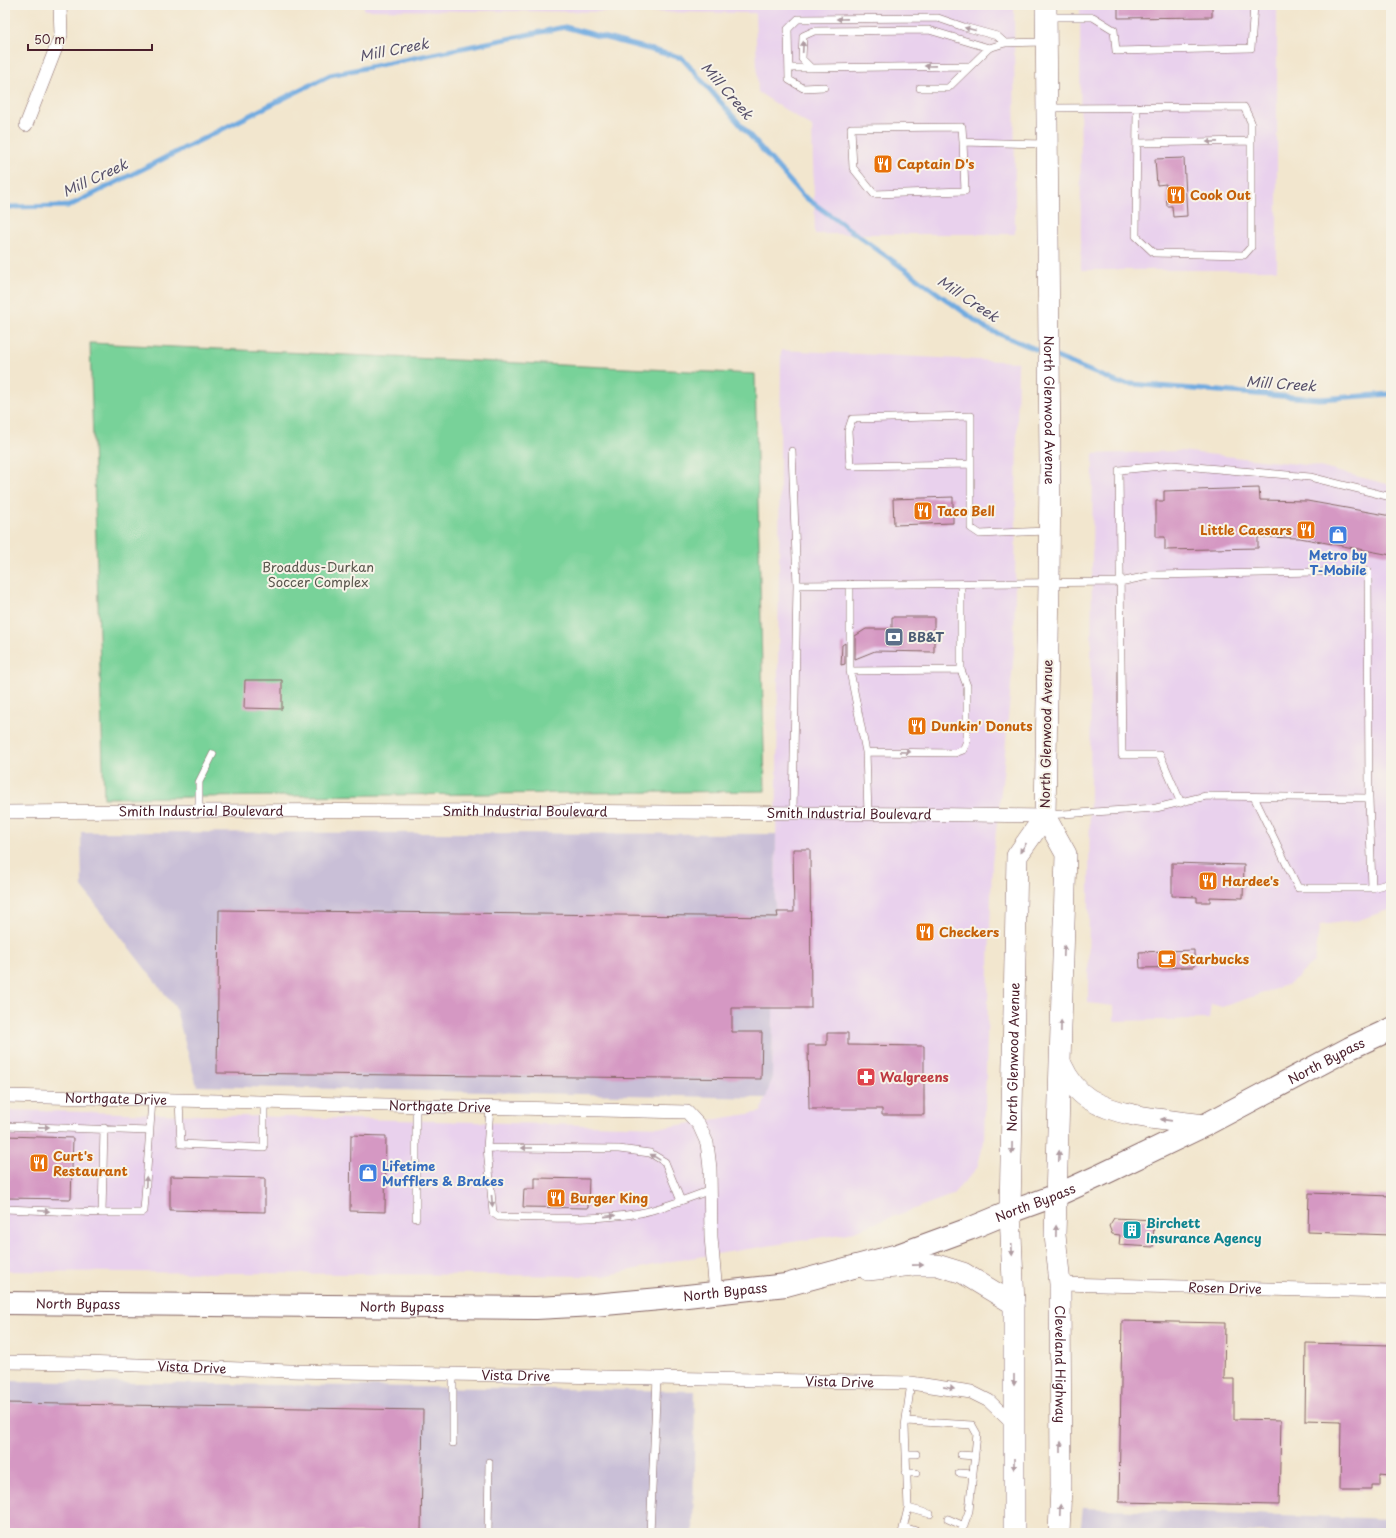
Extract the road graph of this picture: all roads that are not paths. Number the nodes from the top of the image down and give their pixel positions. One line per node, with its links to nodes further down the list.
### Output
1 (60, 5): 14 (street)
2 (1254, 5): 3 (lane)
3 (1046, 11): 4 (main road, North Glenwood Avenue)
4 (1046, 42): 5 (lane); 13 (main road, North Glenwood Avenue)
5 (1005, 44): 6 (lane); 8 (lane, one-way to 8)
6 (989, 48): 7 (lane); 9 (lane, one-way to 6)
7 (969, 66): 9 (lane, one-way to 9); 11 (lane)
8 (789, 68): 9 (lane); 10 (lane)
9 (811, 68)
10 (824, 87)
11 (920, 88)
12 (1137, 107): 13 (lane); 15 (lane); 17 (lane)
13 (1047, 108): 18 (main road, North Glenwood Avenue)
14 (26, 125)
15 (1251, 141): 17 (lane, one-way to 17); 17 (lane)
16 (963, 142): 16 (lane); 18 (lane)
17 (1137, 143)
18 (1047, 144): 22 (main road, North Glenwood Avenue)
19 (792, 451): 27 (lane)
20 (971, 464): 20 (lane); 22 (lane)
21 (1391, 497): 23 (lane)
22 (1049, 531): 24 (main road, North Glenwood Avenue)
23 (1120, 582): 24 (lane); 33 (lane); 34 (lane)
24 (1049, 583): 26 (lane); 39 (main road, North Glenwood Avenue)
25 (850, 584): 26 (lane); 27 (lane); 28 (lane)
26 (961, 584): 29 (lane)
27 (797, 585): 37 (lane)
28 (850, 670): 29 (lane); 30 (lane)
29 (961, 670): 30 (lane, one-way to 29)
30 (866, 752): 38 (lane)
31 (212, 754): 35 (lane)
32 (1254, 797): 33 (lane); 34 (lane); 41 (lane)
33 (1370, 798): 41 (lane)
34 (1181, 803): 39 (lane)
35 (199, 810): 36 (street, Smith Industrial Boulevard); 37 (street, Smith Industrial Boulevard)
36 (5, 812)
37 (793, 812): 38 (street, Smith Industrial Boulevard)
38 (868, 813): 39 (street, Smith Industrial Boulevard)
39 (1045, 816): 43 (main road, North Glenwood Avenue, one-way to 39); 61 (main road, North Glenwood Avenue, one-way to 61)
40 (1391, 883): 41 (lane)
41 (1372, 888)
42 (1391, 1029): 51 (highway, North Bypass)
43 (1061, 1064): 51 (main road, one-way to 43); 58 (main road, North Glenwood Avenue, one-way to 43)
44 (5, 1096): 45 (street, Northgate Drive)
45 (152, 1100): 46 (street, Northgate Drive); 55 (lane)
46 (179, 1100): 47 (street, Northgate Drive); 47 (lane)
47 (264, 1102): 48 (street, Northgate Drive)
48 (416, 1106): 49 (street, Northgate Drive); 63 (lane)
49 (490, 1108): 56 (lane); 57 (street, Northgate Drive)
50 (5, 1123): 52 (lane)
51 (1205, 1125): 58 (highway, North Bypass)
52 (5, 1126): 53 (lane, one-way to 53); 54 (lane)
53 (104, 1128): 55 (lane); 62 (lane)
54 (5, 1131)
55 (149, 1131): 62 (lane, one-way to 55)
56 (487, 1148): 59 (lane, one-way to 56); 59 (lane, one-way to 59)
57 (711, 1190): 59 (lane); 67 (street, Northgate Drive)
58 (1057, 1195): 61 (highway, North Bypass); 65 (main road, Cleveland Highway, one-way to 58)
59 (681, 1201)
60 (5, 1209): 62 (lane, one-way to 62)
61 (1010, 1212): 64 (highway, North Bypass); 69 (main road, one-way to 69)
62 (102, 1213)
63 (416, 1218)
64 (824, 1274): 67 (highway, North Bypass); 69 (main road, one-way to 69)
65 (1060, 1284): 66 (street, Rosen Drive); 96 (main road, Cleveland Highway, one-way to 65)
66 (1391, 1292)
67 (716, 1293): 68 (highway, North Bypass)
68 (5, 1303)
69 (1014, 1304): 75 (main road, one-way to 75)
70 (5, 1362): 71 (street, Vista Drive)
71 (454, 1374): 72 (street, Vista Drive); 76 (lane)
72 (656, 1378): 73 (street, Vista Drive); 93 (lane)
73 (911, 1383): 74 (lane); 75 (street, Vista Drive, one-way to 75)
74 (906, 1422): 77 (lane); 80 (lane)
75 (1014, 1425): 91 (main road, one-way to 91)
76 (453, 1443)
77 (906, 1454): 78 (lane); 82 (lane)
78 (916, 1454)
79 (961, 1455): 80 (lane)
80 (975, 1456): 85 (lane)
81 (489, 1462): 92 (lane)
82 (906, 1473): 83 (lane); 86 (lane)
83 (916, 1473)
84 (959, 1473): 85 (lane)
85 (973, 1474): 89 (lane)
86 (908, 1508): 87 (lane); 90 (lane)
87 (930, 1514)
88 (948, 1519): 89 (lane)
89 (964, 1526): 95 (lane)
90 (903, 1530): 94 (lane)
91 (1013, 1532)
92 (488, 1533)
93 (650, 1533)
94 (922, 1533)
95 (961, 1533)
96 (1060, 1533)

